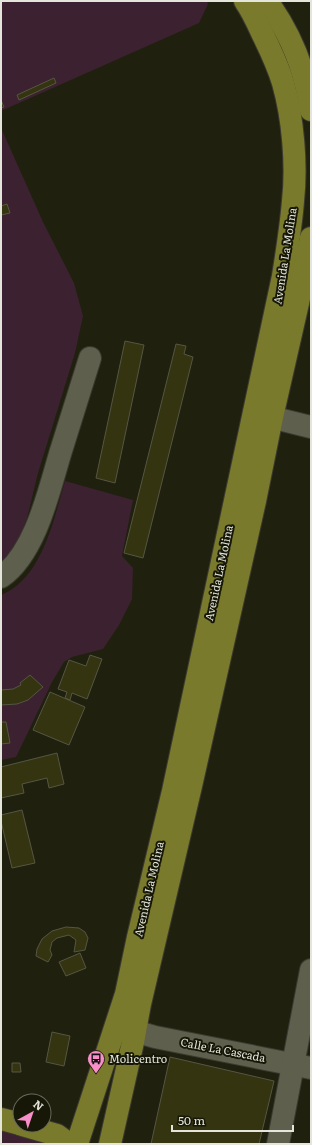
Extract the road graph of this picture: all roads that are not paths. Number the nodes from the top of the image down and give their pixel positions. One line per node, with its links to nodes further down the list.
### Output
1 (245, 1): 6 (main road, Avenida La Molina)
2 (267, 1): 3 (main road)
3 (311, 110)
4 (311, 238): 6 (main road, Avenida La Molina)
5 (90, 358): 8 (street)
6 (263, 415): 7 (street); 10 (main road, Avenida La Molina)
7 (311, 427)
8 (1, 578)
9 (311, 970): 11 (street)
10 (126, 1028): 11 (street, Calle La Cascada); 16 (main road, Avenida La Molina); 17 (main road, Avenida La Molina)
11 (302, 1066): 18 (street)
12 (1, 1119): 13 (main road)
13 (12, 1122)
14 (50, 1133): 15 (main road)
15 (68, 1144)
16 (77, 1144)
17 (110, 1144)
18 (278, 1144)

